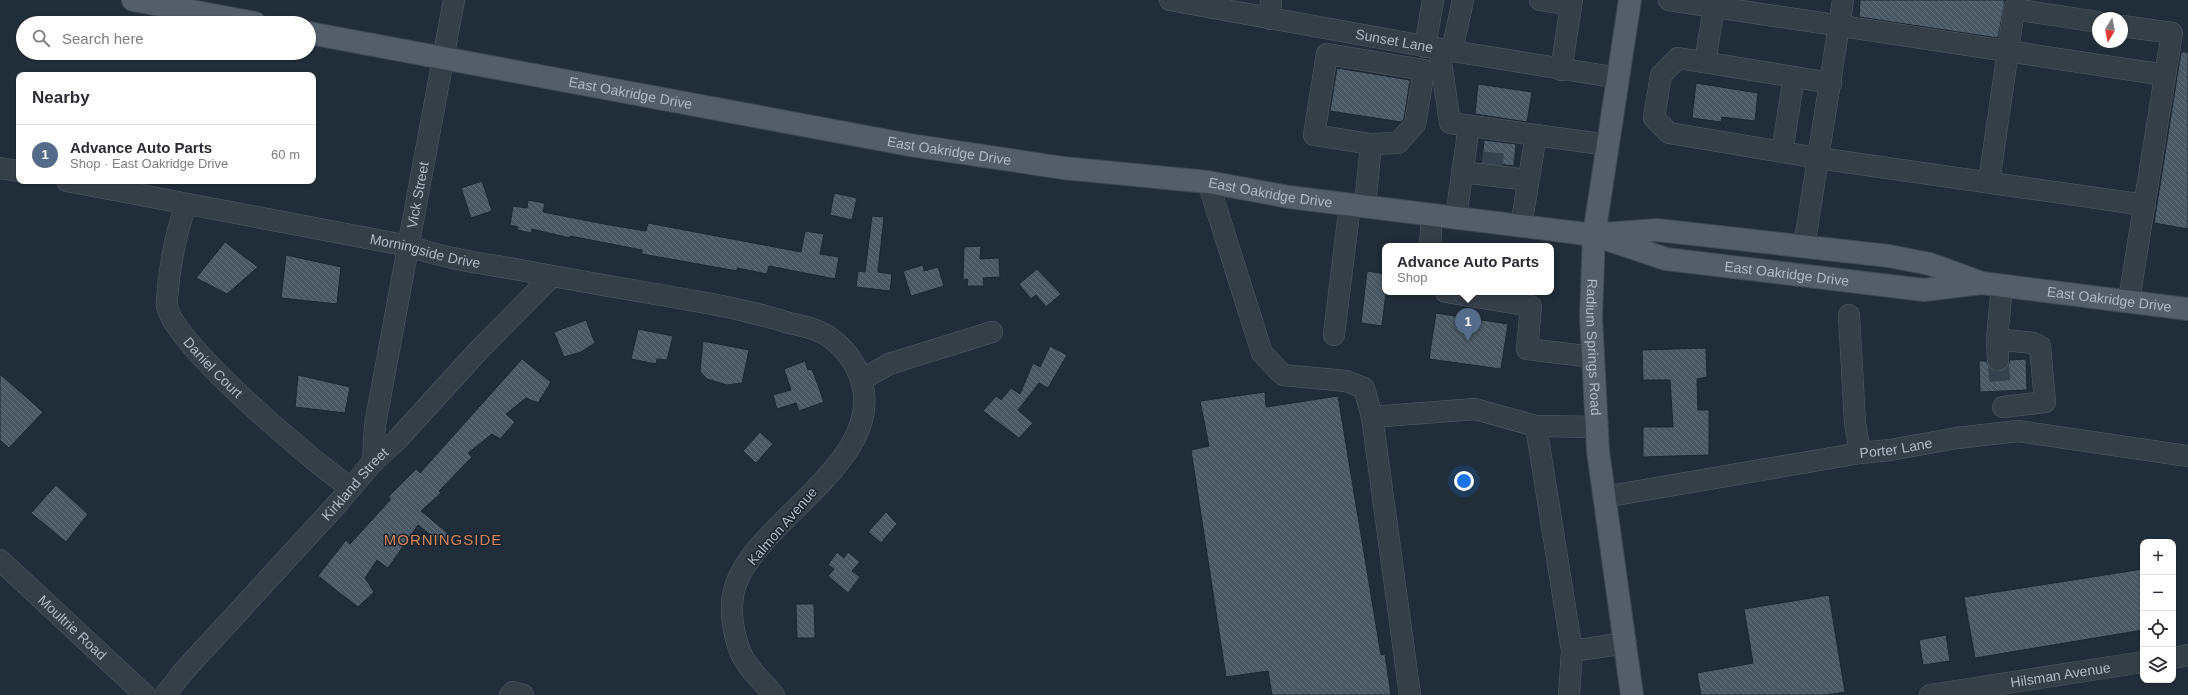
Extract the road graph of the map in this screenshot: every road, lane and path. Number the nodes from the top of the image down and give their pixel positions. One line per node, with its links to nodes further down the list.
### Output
1 (133, 0): 13 (main road)
2 (454, 0): 20 (street, Vick Street)
3 (1170, 0): 12 (street, Sunset Lane)
4 (1433, 0): 18 (street)
5 (1462, 0): 18 (street)
6 (1540, 0): 10 (street)
7 (1630, 0): 26 (main road, Radium Springs Road)
8 (1669, 0): 11 (street)
9 (1843, 0): 15 (street)
10 (1571, 3): 23 (street)
11 (1714, 7): 15 (street); 21 (street)
12 (1270, 10): 18 (street, Sunset Lane)
13 (218, 16)
14 (2092, 21): 19 (street)
15 (1839, 26): 19 (street); 27 (street)
16 (2128, 27): 24 (street)
17 (316, 34): 20 (main road, East Oakridge Drive)
18 (1432, 48): 22 (street); 23 (street, Sunset Lane); 30 (street)
19 (2008, 52): 24 (street); 37 (street)
20 (442, 58): 36 (main road, East Oakridge Drive); 47 (street, Vick Street)
21 (1705, 62): 25 (street); 31 (street)
22 (1408, 67): 28 (street); 28 (street)
23 (1561, 70): 26 (street, Sunset Lane)
24 (2165, 75): 41 (street)
25 (1794, 77): 27 (street); 31 (street)
26 (1619, 78): 29 (main road, Radium Springs Road)
27 (1831, 83): 33 (street)
28 (1371, 144): 40 (street)
29 (1608, 145): 32 (street); 45 (main road, Radium Springs Road)
30 (1471, 152): 32 (street); 32 (street); 43 (street)
31 (1782, 152): 33 (street)
32 (1526, 158): 44 (street)
33 (1818, 158): 37 (street); 48 (street)
34 (0, 168): 35 (street)
35 (16, 171)
36 (1208, 182): 40 (main road, East Oakridge Drive); 62 (street)
37 (1989, 182): 41 (street)
38 (82, 184): 39 (street, Morningside Drive)
39 (186, 205): 47 (street, Morningside Drive); 69 (street, Daniel Court)
40 (1358, 205): 42 (main road, East Oakridge Drive); 57 (street)
41 (2145, 205): 52 (street)
42 (1432, 215): 43 (main road, East Oakridge Drive); 46 (street)
43 (1456, 218): 44 (main road, East Oakridge Drive)
44 (1521, 226): 45 (main road, East Oakridge Drive)
45 (1594, 235): 48 (main road, East Oakridge Drive); 50 (main road, East Oakridge Drive); 59 (main road, Radium Springs Road)
46 (1430, 243)
47 (409, 246): 49 (street, Morningside Drive); 68 (street, Vick Street)
48 (1804, 247): 50 (main road, East Oakridge Drive)
49 (551, 277): 55 (street, Morningside Drive); 68 (street, Kirkland Street)
50 (1992, 285): 52 (main road, East Oakridge Drive); 58 (street)
51 (1464, 295): 59 (street)
52 (2129, 300): 53 (main road, East Oakridge Drive)
53 (2188, 309)
54 (1849, 315): 66 (street)
55 (782, 320): 61 (street, Kalmon Avenue)
56 (992, 332): 61 (street)
57 (1334, 335)
58 (1997, 339): 60 (street); 65 (street)
59 (1593, 357): 64 (main road, Radium Springs Road)
60 (1998, 360)
61 (861, 380): 81 (street, Kalmon Avenue)
62 (1372, 417): 63 (street); 82 (street)
63 (1536, 426): 64 (street); 73 (street)
64 (1597, 427): 70 (main road, Radium Springs Road)
65 (1996, 433): 66 (street, Porter Lane); 67 (street, Porter Lane)
66 (1860, 453): 70 (street, Porter Lane)
67 (2188, 456)
68 (373, 462): 69 (street, Kirkland Street)
69 (350, 487): 78 (street, Kirkland Street)
70 (1604, 497): 72 (main road, Radium Springs Road)
71 (0, 560): 77 (street, Moultrie Road)
72 (1626, 643): 73 (street); 84 (main road, Radium Springs Road)
73 (1572, 652): 83 (street)
74 (2188, 655): 75 (street)
75 (2176, 657)
76 (2140, 662): 85 (street, Hilsman Avenue)
77 (145, 695)
78 (165, 695)
79 (510, 695): 80 (street)
80 (523, 695)
81 (774, 695)
82 (1410, 695)
83 (1569, 695)
84 (1632, 695)
85 (1930, 695)

